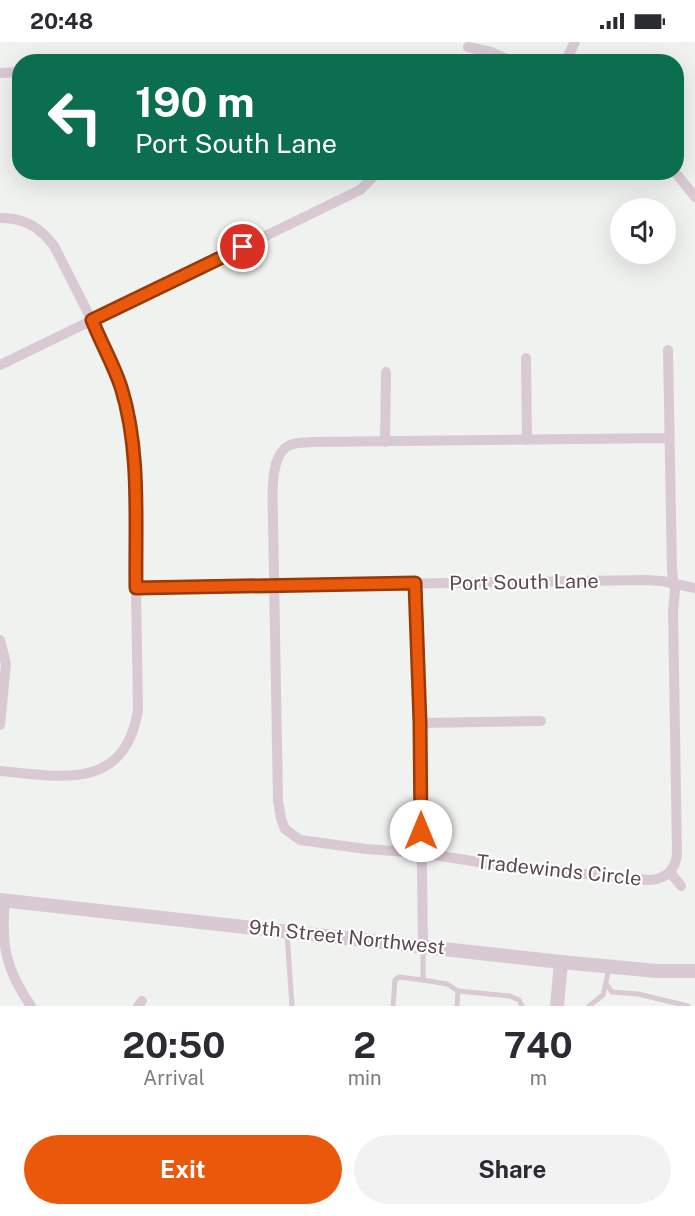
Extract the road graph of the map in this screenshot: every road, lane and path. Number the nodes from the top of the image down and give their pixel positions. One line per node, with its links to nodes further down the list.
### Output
1 (468, 47): 2 (street)
2 (495, 54)
3 (370, 180): 7 (street)
4 (681, 180): 5 (street)
5 (695, 197)
6 (0, 218): 7 (street)
7 (92, 320): 10 (street); 18 (street)
8 (668, 350): 12 (street)
9 (526, 358): 13 (street)
10 (0, 365)
11 (386, 372): 14 (street)
12 (668, 438): 13 (street, Tradewinds Circle); 16 (street, Tradewinds Circle)
13 (527, 440): 14 (street, Tradewinds Circle)
14 (385, 442): 17 (street, Tradewinds Circle)
15 (415, 583): 16 (street, Port South Lane); 17 (street, Port South Lane); 22 (street)
16 (673, 584): 19 (street, Port South Lane); 26 (street, Tradewinds Circle)
17 (275, 585): 18 (street, Port South Lane); 25 (street, Tradewinds Circle)
18 (136, 588): 24 (street)
19 (695, 588)
20 (0, 640): 23 (street)
21 (541, 721): 22 (street)
22 (420, 723): 25 (street)
23 (0, 725)
24 (0, 771)
25 (421, 853): 26 (street, Tradewinds Circle); 30 (street)
26 (670, 872): 27 (street)
27 (681, 886)
28 (2, 900): 29 (street, 9th Street Northwest); 37 (street)
29 (287, 931): 30 (street, 9th Street Northwest); 38 (lane)
30 (423, 946): 31 (street, 9th Street Northwest); 34 (lane)
31 (561, 962): 32 (street, 9th Street Northwest); 42 (street)
32 (609, 967): 33 (street, 9th Street Northwest); 35 (lane)
33 (695, 971)
34 (423, 980): 36 (lane); 39 (lane)
35 (607, 985): 43 (lane); 44 (lane)
36 (458, 991): 40 (lane); 41 (lane)
37 (30, 1006)
38 (292, 1006)
39 (393, 1006)
40 (457, 1006)
41 (522, 1006)
42 (557, 1006)
43 (589, 1006)
44 (688, 1006)

